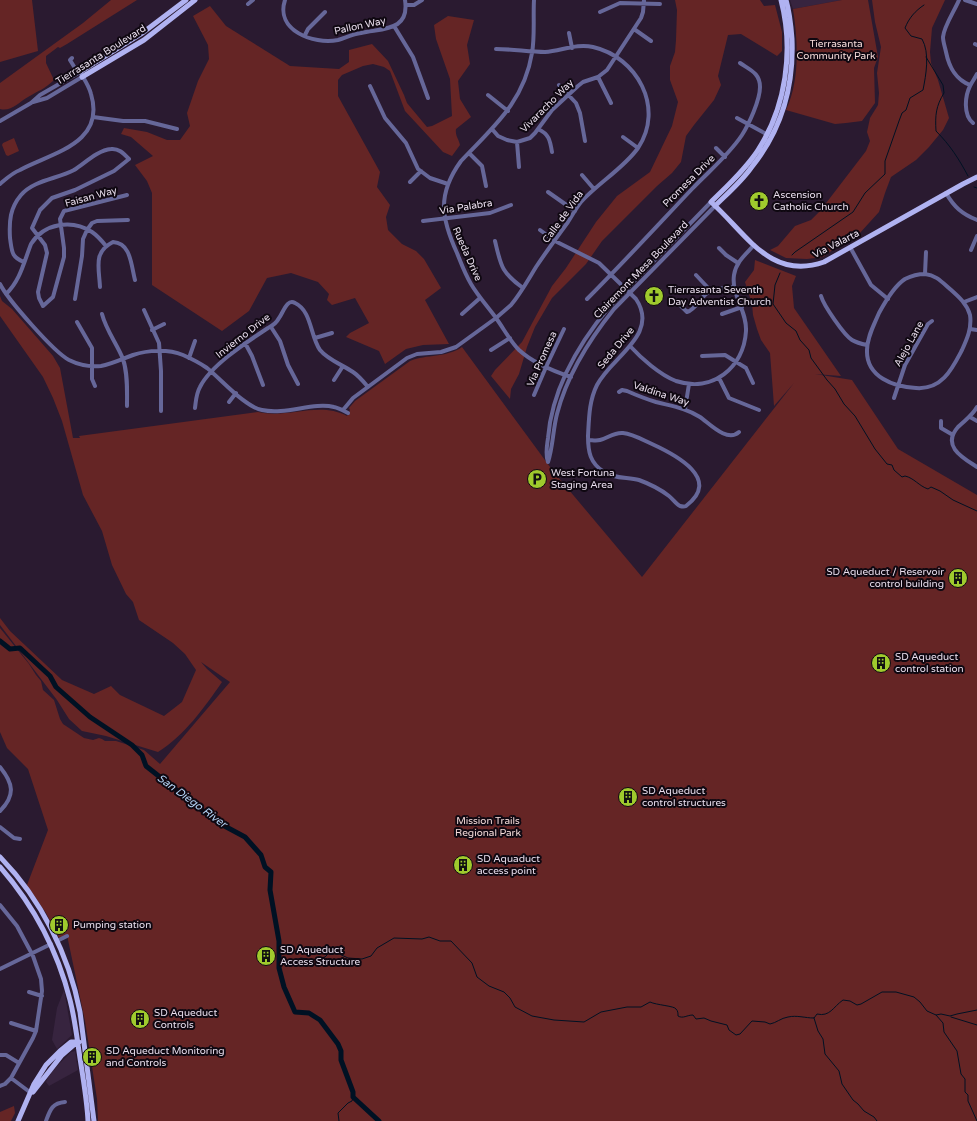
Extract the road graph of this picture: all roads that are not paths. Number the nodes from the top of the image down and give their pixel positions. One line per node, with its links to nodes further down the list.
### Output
1 (187, 0): 19 (main road); 31 (main road, Tierrasanta Boulevard)
2 (195, 0): 19 (main road, Tierrasanta Boulevard)
3 (253, 0): 13 (street)
4 (285, 0): 23 (street, Pallon Way)
5 (405, 0): 16 (street)
6 (422, 0): 16 (street)
7 (534, 0): 27 (street, Rueda Drive)
8 (781, 0): 34 (main road, Clairemont Mesa Boulevard)
9 (786, 0): 38 (main road, Clairemont Mesa Boulevard)
10 (959, 0): 36 (street)
11 (965, 0): 15 (street)
12 (644, 2): 14 (street); 18 (street); 21 (street, Vivaracho Way)
13 (248, 4)
14 (660, 4)
15 (977, 4)
16 (406, 5): 20 (street)
17 (325, 12): 23 (street)
18 (600, 12)
19 (177, 14): 31 (main road, Tierrasanta Boulevard)
20 (394, 26): 23 (street, Pallon Way); 41 (street)
21 (634, 29): 24 (street); 28 (street, Vivaracho Way)
22 (569, 33): 25 (street)
23 (305, 35)
24 (651, 41)
25 (572, 48): 27 (street, Calle de Vida); 28 (street, Calle de Vida)
26 (496, 49): 27 (street, Calle de Vida)
27 (533, 51): 43 (street, Rueda Drive)
28 (616, 57): 33 (street, Vivaracho Way); 56 (street, Calle de Vida)
29 (72, 58): 31 (street)
30 (740, 63): 48 (street, Promesa Drive)
31 (80, 74): 44 (street); 45 (street, Tierrasanta Boulevard)
32 (977, 74): 36 (street)
33 (598, 77): 39 (street, Vivaracho Way); 42 (street)
34 (785, 79): 38 (main road); 52 (main road, Clairemont Mesa Boulevard)
35 (559, 85): 39 (street)
36 (970, 85): 47 (street)
37 (370, 86): 62 (street)
38 (789, 88): 52 (main road, Clairemont Mesa Boulevard)
39 (568, 94): 51 (street, Vivaracho Way); 54 (street)
40 (488, 95): 43 (street)
41 (428, 98)
42 (611, 103)
43 (508, 111): 50 (street, Rueda Drive)
44 (93, 117): 49 (street); 66 (street)
45 (1, 118)
46 (737, 118): 48 (street)
47 (973, 123)
48 (748, 125): 52 (street); 60 (street, Promesa Drive)
49 (177, 129)
50 (492, 129): 55 (street, Vivaracho Way); 59 (street, Rueda Drive)
51 (538, 129): 55 (street, Vivaracho Way); 58 (street)
52 (770, 136): 73 (main road, Clairemont Mesa Boulevard)
53 (623, 137): 56 (street)
54 (586, 141)
55 (517, 142): 61 (street)
56 (638, 148): 69 (street, Calle de Vida)
57 (716, 148): 60 (street)
58 (552, 152)
59 (469, 153): 67 (street, Rueda Drive); 68 (street)
60 (724, 157): 97 (street, Promesa Drive)
61 (519, 167)
62 (421, 171): 65 (street); 67 (street)
63 (582, 175): 69 (street)
64 (977, 177): 71 (main road, Via Valarta)
65 (410, 182)
66 (0, 184)
67 (448, 184): 76 (street, Rueda Drive)
68 (486, 186)
69 (594, 189): 75 (street, Calle de Vida)
70 (548, 192): 75 (street)
71 (946, 193): 78 (street); 89 (main road, Via Valarta)
72 (127, 195): 80 (street, Faisan Way)
73 (713, 204): 87 (main road, Via Valarta); 103 (street, Clairemont Mesa Boulevard); 106 (street, Clairemont Mesa Boulevard)
74 (511, 205): 76 (street, Via Palabra)
75 (575, 211): 86 (street, Calle de Vida)
76 (444, 219): 79 (street, Via Palabra); 109 (street, Rueda Drive)
77 (128, 220): 81 (street)
78 (977, 220)
79 (422, 221)
80 (61, 225): 81 (street); 83 (street); 83 (street)
81 (87, 230): 88 (street); 110 (street)
82 (540, 230): 86 (street, Seda Drive)
83 (37, 236): 93 (street); 93 (street)
84 (977, 236): 91 (street)
85 (495, 241): 102 (street)
86 (555, 241): 97 (street, Seda Drive); 102 (street, Calle de Vida)
87 (754, 245): 89 (main road, Via Valarta); 94 (street)
88 (106, 246): 98 (street); 100 (street)
89 (850, 247): 112 (street)
90 (719, 248): 94 (street)
91 (971, 250)
92 (926, 252): 96 (street)
93 (24, 262): 105 (street)
94 (738, 263): 101 (street)
95 (696, 274): 104 (street)
96 (925, 274): 112 (street); 114 (street)
97 (611, 275): 103 (street, Seda Drive); 111 (street, Promesa Drive)
98 (135, 280)
99 (0, 284): 105 (street)
100 (100, 287)
101 (734, 287): 104 (street); 115 (street)
102 (523, 288): 120 (street, Calle de Vida)
103 (626, 290): 106 (street, Seda Drive); 146 (street, Clairemont Mesa Boulevard)
104 (711, 291): 113 (street)
105 (6, 294): 142 (street)
106 (630, 294): 135 (street, Seda Drive); 147 (street, Clairemont Mesa Boulevard)
107 (821, 296): 134 (street)
108 (977, 297): 114 (street)
109 (480, 298): 118 (street); 120 (street, Rueda Drive)
110 (75, 299)
111 (587, 299)
112 (888, 299): 134 (street)
113 (675, 300)
114 (964, 302): 126 (street)
115 (742, 307): 119 (street); 141 (street)
116 (144, 310): 127 (street)
117 (102, 314): 140 (street)
118 (462, 314)
119 (722, 314)
120 (496, 318): 131 (street, Rueda Drive); 156 (street, Calle de Vida)
121 (932, 321): 155 (street, Alejo Lane)
122 (77, 322): 142 (street)
123 (164, 324): 127 (street)
124 (271, 327): 130 (street, Invierno Drive); 133 (street, Invierno Drive); 151 (street)
125 (564, 329): 144 (street, Via Promesa)
126 (970, 329): 128 (street); 155 (street)
127 (152, 330): 137 (street)
128 (977, 330)
129 (332, 333): 130 (street)
130 (314, 338): 143 (street)
131 (510, 338): 136 (street); 144 (street, Rueda Drive)
132 (195, 341): 139 (street)
133 (245, 343): 145 (street, Invierno Drive); 153 (street)
134 (867, 345): 155 (street)
135 (630, 346): 152 (street); 175 (street, Seda Drive)
136 (492, 350)
137 (160, 351): 139 (street); 140 (street); 168 (street)
138 (702, 356): 141 (street)
139 (189, 358): 145 (street)
140 (123, 359): 142 (street); 162 (street)
141 (736, 362): 148 (street); 150 (street)
142 (92, 366): 154 (street)
143 (343, 366): 149 (street); 156 (street)
144 (546, 367): 146 (street, Rueda Drive); 159 (street, Via Promesa)
145 (212, 372): 158 (street); 164 (street, Invierno Drive)
146 (565, 375): 147 (street, Rueda Drive); 147 (street, Clairemont Mesa Boulevard)
147 (570, 377)
148 (719, 378): 152 (street); 167 (street)
149 (334, 380)
150 (753, 383)
151 (298, 384)
152 (689, 384): 165 (street)
153 (263, 385)
154 (95, 386)
155 (897, 386): 160 (street, Alejo Lane)
156 (368, 387): 166 (street, Calle de Vida)
157 (619, 392): 165 (street, Valdina Way)
158 (236, 393): 161 (street); 166 (street)
159 (534, 395)
160 (894, 398)
161 (229, 402)
162 (127, 406)
163 (977, 407): 170 (street)
164 (195, 408)
165 (685, 409): 173 (street, Valdina Way)
166 (343, 410): 169 (street)
167 (759, 410)
168 (161, 411)
169 (348, 413)
170 (970, 417): 172 (street); 174 (street)
171 (941, 421): 174 (street)
172 (977, 421)
173 (739, 432)
174 (953, 435): 176 (street)
175 (588, 440): 175 (street, Seda Drive)
176 (977, 467)
177 (0, 767): 178 (street)
178 (0, 811)
179 (0, 828): 180 (street)
180 (20, 839)
181 (0, 857): 185 (main road)
182 (0, 867): 186 (main road)
183 (0, 904): 187 (street)
184 (67, 936): 185 (street)
185 (57, 941): 193 (main road)
186 (51, 944): 187 (street); 194 (main road)
187 (32, 953): 188 (street); 190 (street)
188 (0, 969)
189 (28, 992): 190 (street)
190 (42, 996): 192 (street)
191 (11, 1023): 192 (street)
192 (36, 1031): 196 (street)
193 (84, 1041): 194 (main road); 204 (main road)
194 (77, 1042): 199 (main road); 203 (main road)
195 (0, 1055): 196 (street)
196 (19, 1063): 197 (street)
197 (11, 1078): 198 (street); 199 (street)
198 (0, 1086)
199 (31, 1093): 201 (main road)
200 (65, 1102): 202 (street)
201 (18, 1121)
202 (46, 1121)
203 (88, 1121)
204 (94, 1121)

